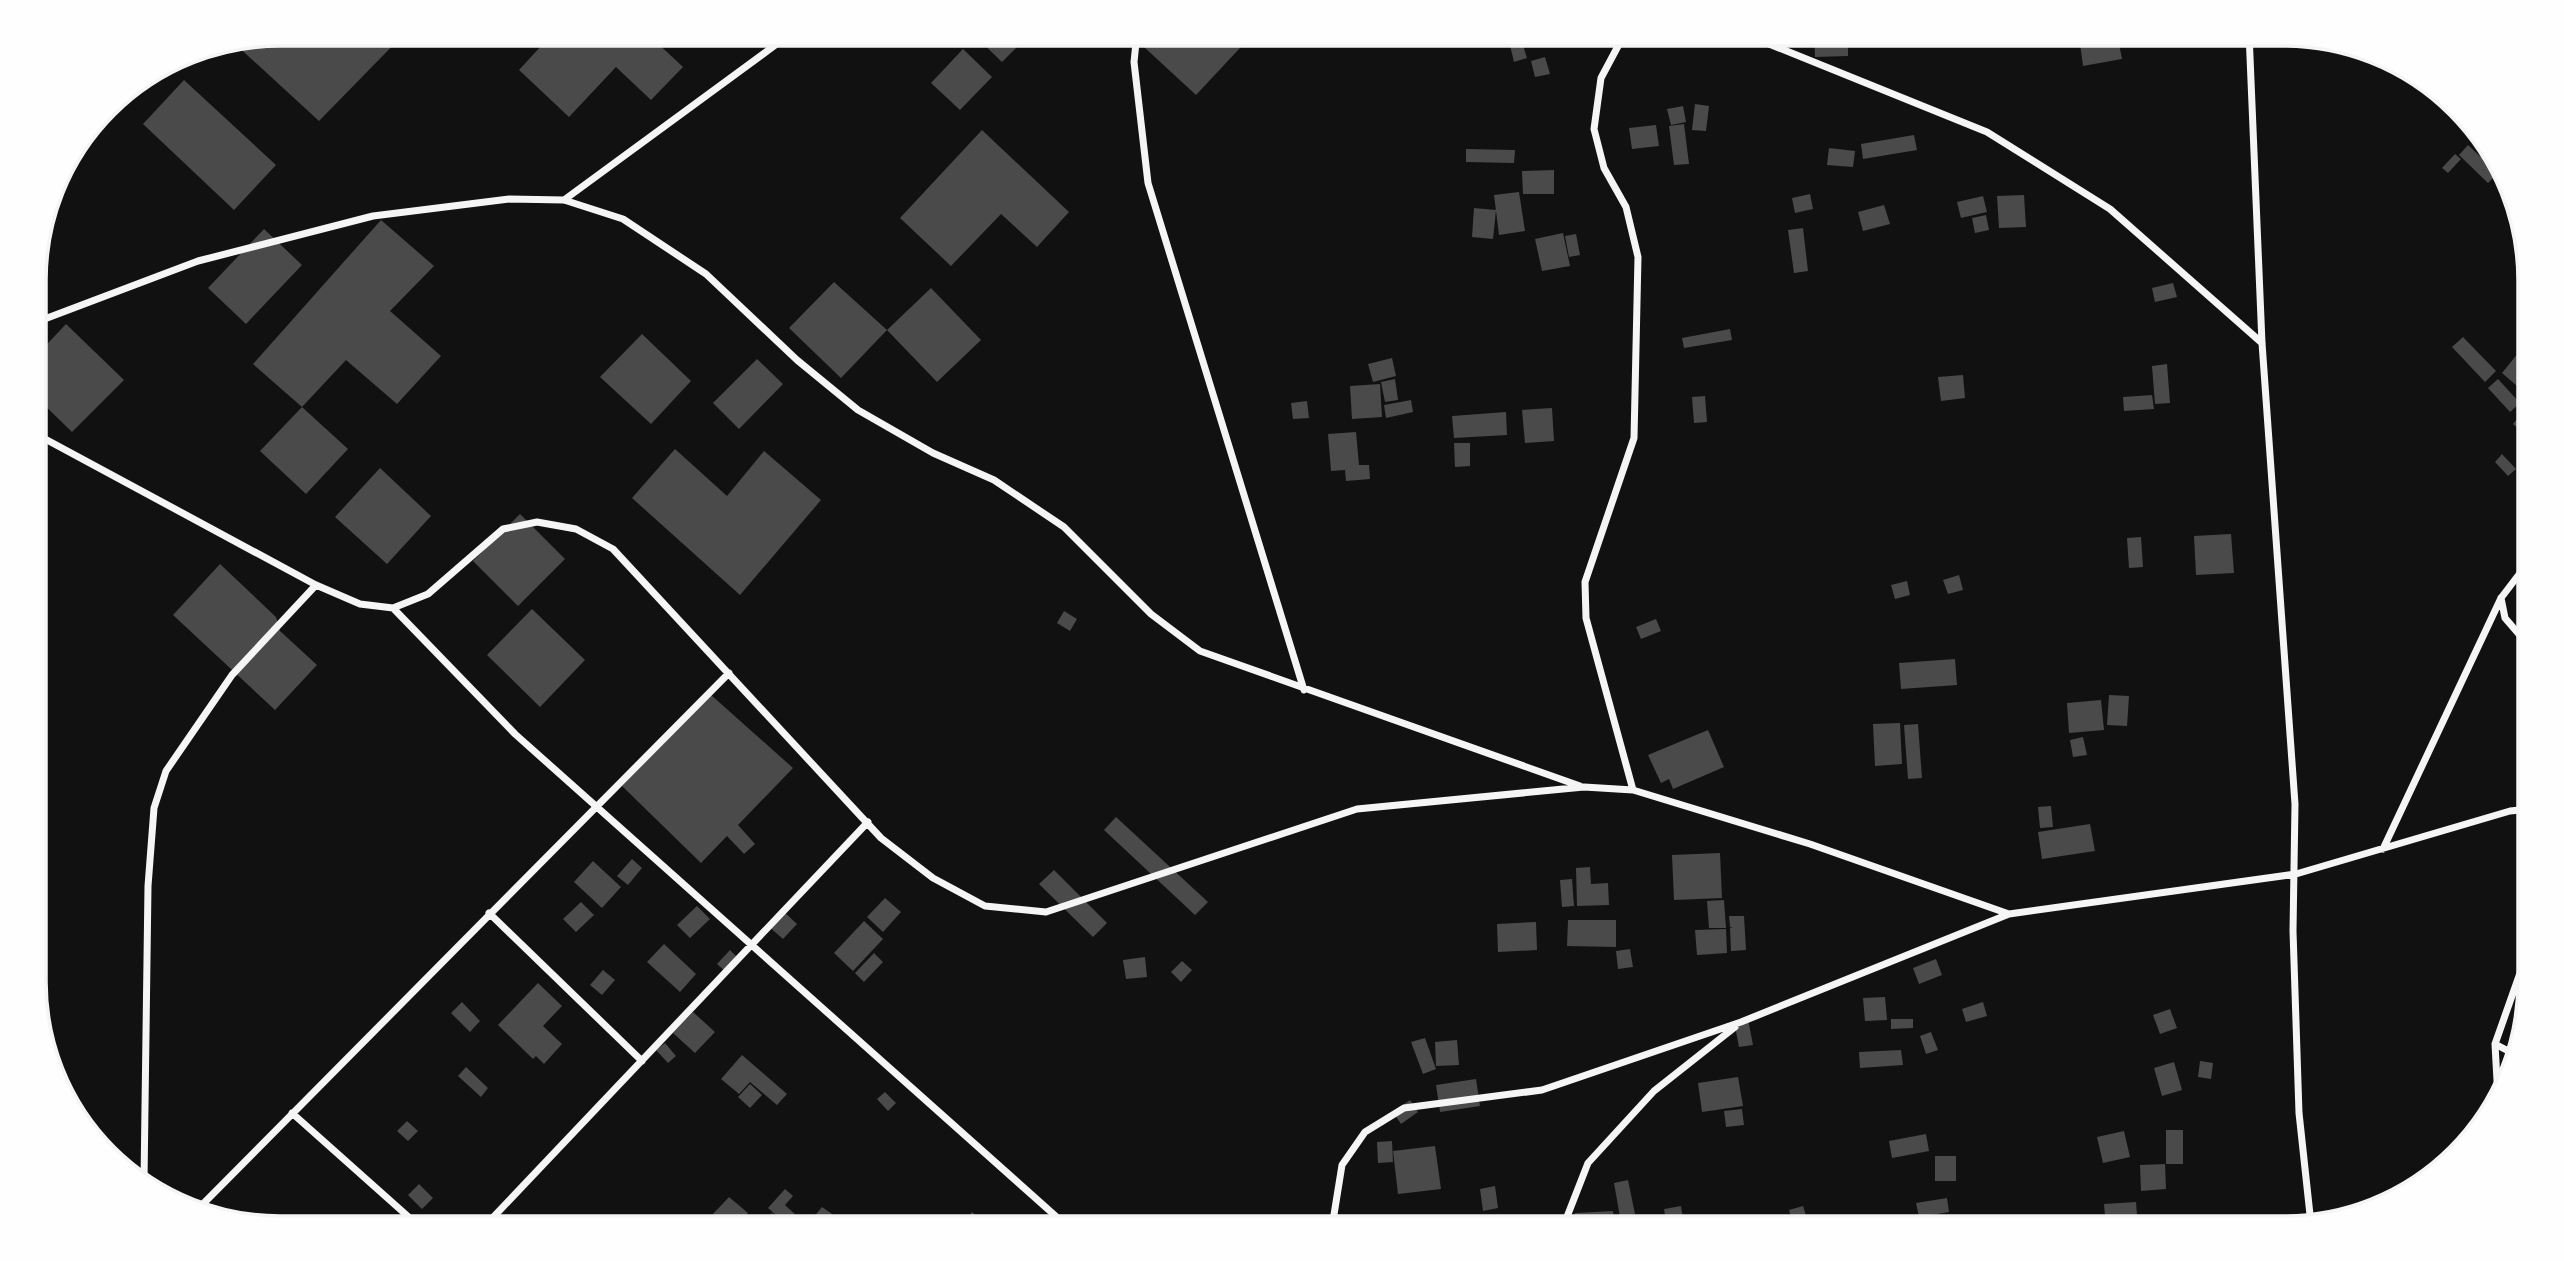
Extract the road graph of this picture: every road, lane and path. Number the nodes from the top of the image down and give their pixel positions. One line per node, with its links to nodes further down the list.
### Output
1 (775, 46): 6 (street)
2 (1136, 46): 16 (street)
3 (1618, 46): 18 (street)
4 (1774, 46): 8 (street)
5 (2250, 46): 8 (street)
6 (564, 200): 7 (street); 16 (street)
7 (46, 318)
8 (2262, 343): 23 (street)
9 (46, 439): 11 (street)
10 (2518, 576): 12 (street)
11 (316, 585): 13 (street); 34 (street)
12 (2501, 598): 14 (street); 22 (street)
13 (393, 608): 15 (street); 19 (street)
14 (2518, 633)
15 (729, 673): 19 (street); 21 (street)
16 (1304, 690): 17 (street)
17 (1584, 787): 18 (street); 21 (street)
18 (1633, 790): 25 (street)
19 (596, 805): 24 (street); 26 (street)
20 (2518, 810): 22 (street)
21 (868, 822): 26 (street)
22 (2383, 849): 23 (street)
23 (2296, 874): 25 (street); 36 (street)
24 (489, 913): 31 (street); 33 (street)
25 (2009, 914): 28 (street)
26 (753, 944): 31 (street); 41 (street)
27 (2518, 979): 29 (street)
28 (1741, 1022): 37 (street); 38 (street)
29 (2495, 1044): 30 (street); 32 (street)
30 (2508, 1051)
31 (642, 1061): 40 (street)
32 (2497, 1078)
33 (292, 1114): 35 (street); 39 (street)
34 (144, 1172)
35 (204, 1203)
36 (2310, 1214)
37 (1334, 1215)
38 (1568, 1215)
39 (407, 1216)
40 (495, 1216)
41 (1055, 1216)

